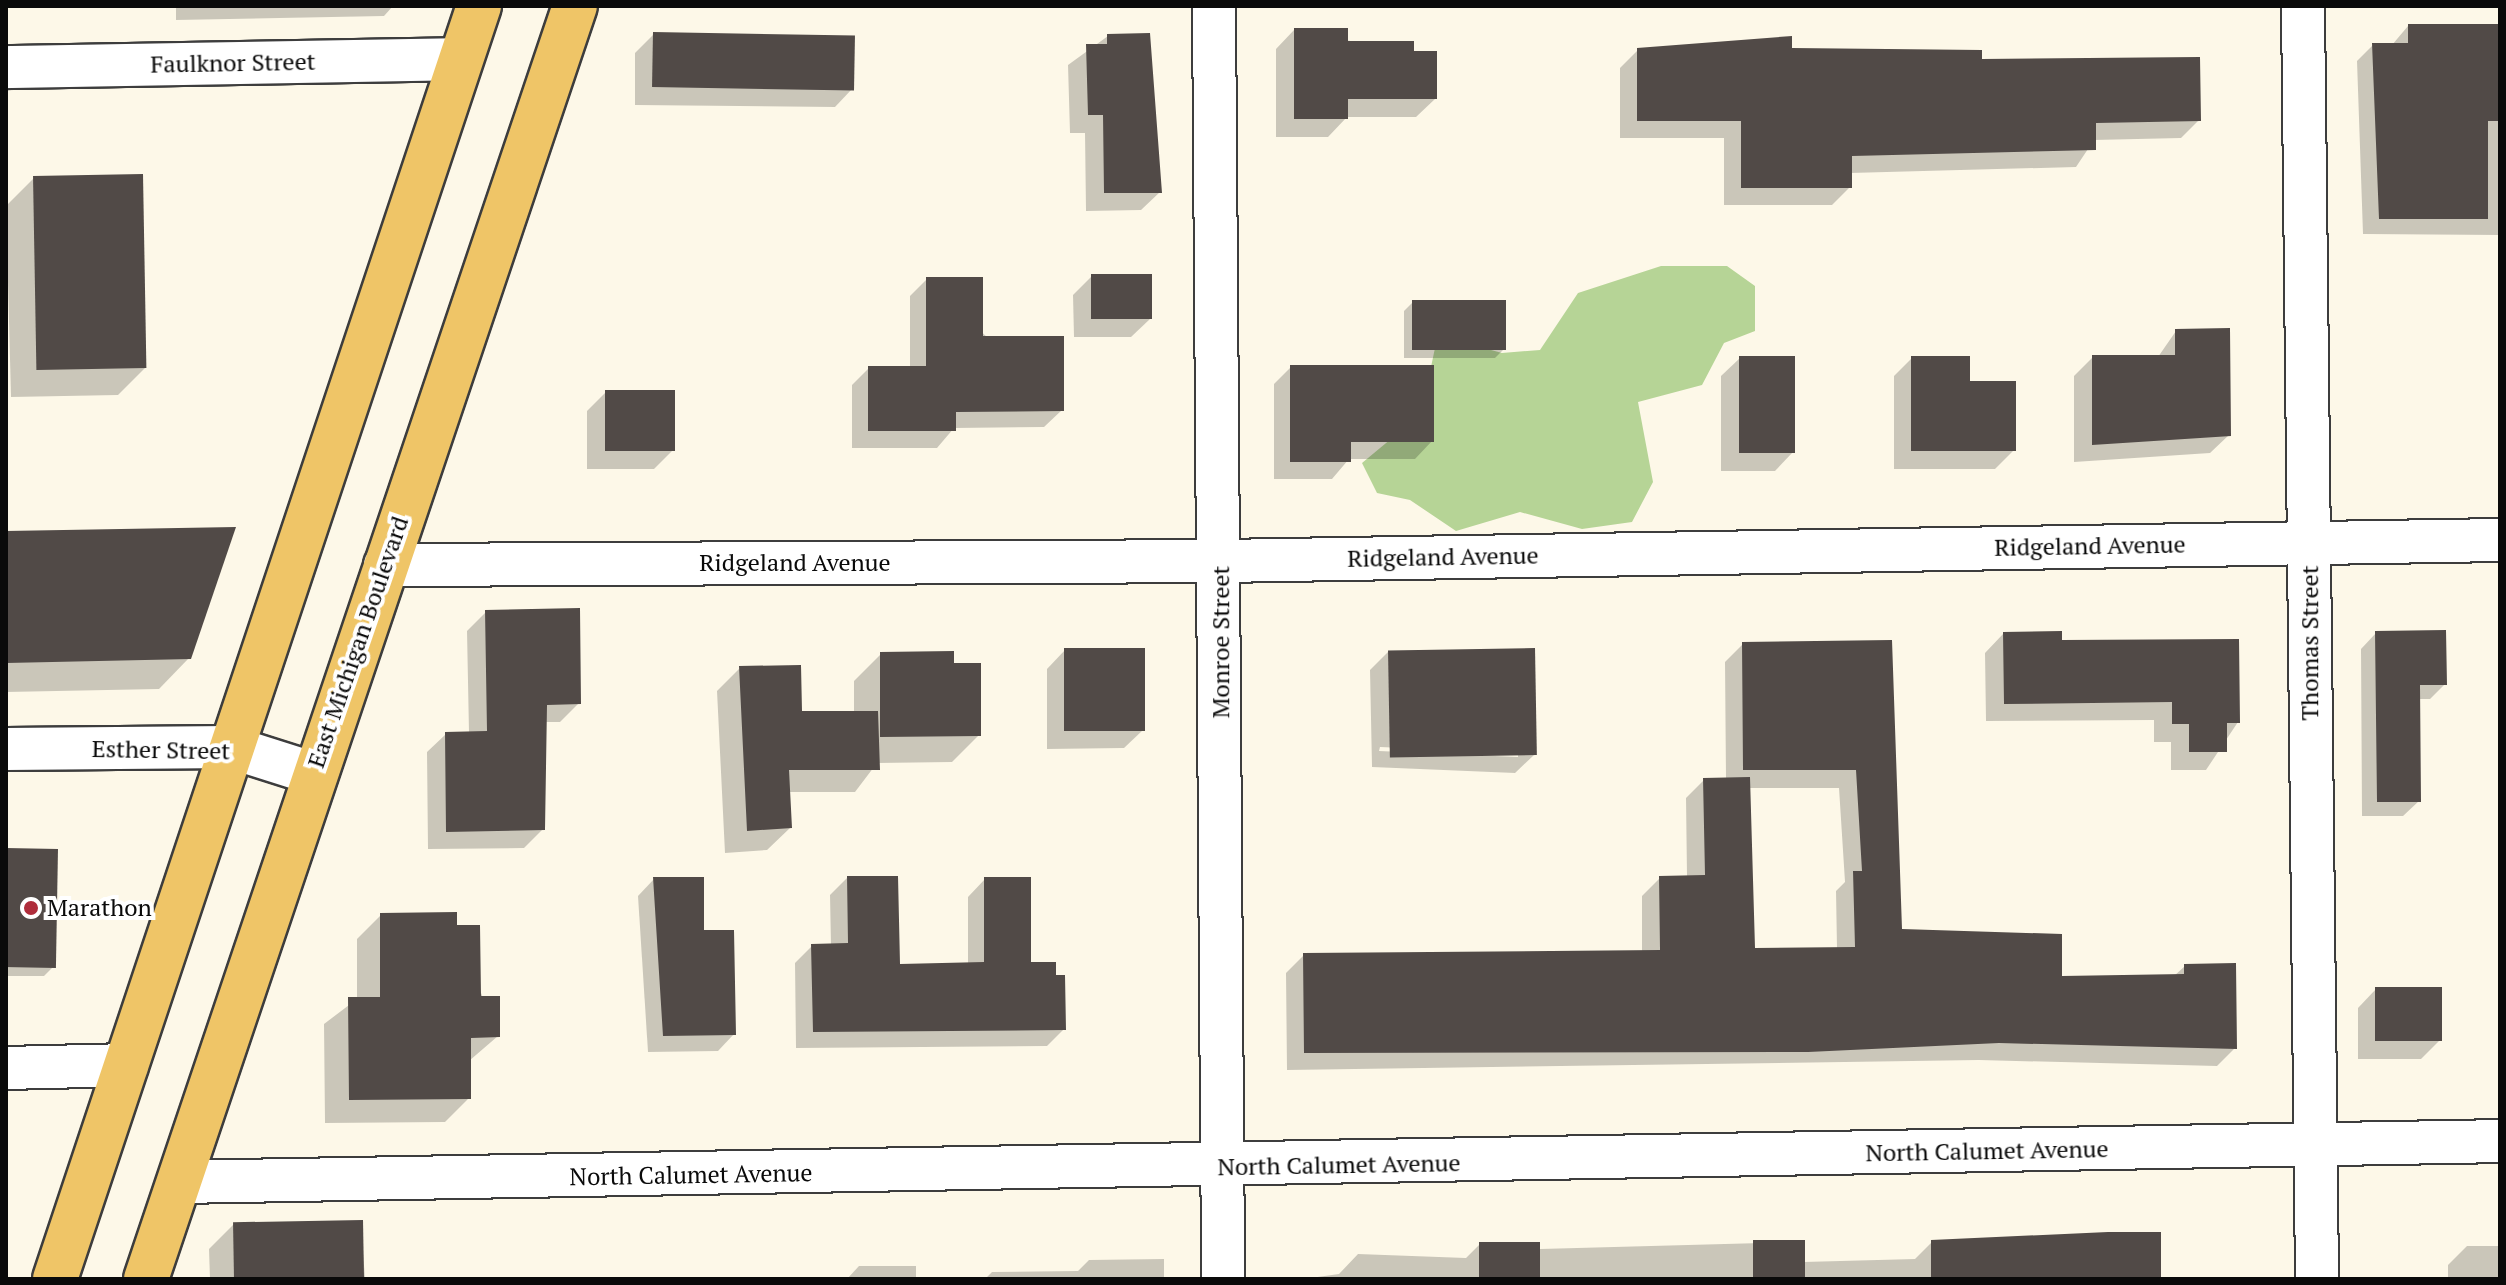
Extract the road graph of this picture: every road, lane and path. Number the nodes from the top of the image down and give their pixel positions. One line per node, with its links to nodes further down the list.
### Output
1 (479, 6): 5 (main road)
2 (575, 6): 10 (main road, East Michigan Boulevard)
3 (1214, 6): 9 (street, Monroe Street)
4 (2303, 6): 8 (street, Thomas Street)
5 (461, 59): 6 (street, Faulknor Street); 11 (main road)
6 (6, 67)
7 (2500, 540): 8 (street, Ridgeland Avenue)
8 (2309, 543): 9 (street, Ridgeland Avenue); 17 (street, Thomas Street)
9 (1221, 561): 10 (street, Ridgeland Avenue); 18 (street, Monroe Street)
10 (385, 565): 13 (main road, East Michigan Boulevard)
11 (230, 747): 12 (street, Esther Street); 13 (street, Esther Street); 14 (main road)
12 (6, 749)
13 (312, 773): 19 (main road, East Michigan Boulevard)
14 (127, 1065): 15 (street); 20 (main road)
15 (6, 1068)
16 (2500, 1141): 17 (street, North Calumet Avenue)
17 (2314, 1143): 18 (street, North Calumet Avenue); 23 (street, Thomas Street)
18 (1222, 1168): 19 (street, North Calumet Avenue); 22 (street, Monroe Street)
19 (179, 1182): 21 (main road, East Michigan Boulevard)
20 (55, 1279)
21 (146, 1279)
22 (1223, 1279)
23 (2317, 1279)

